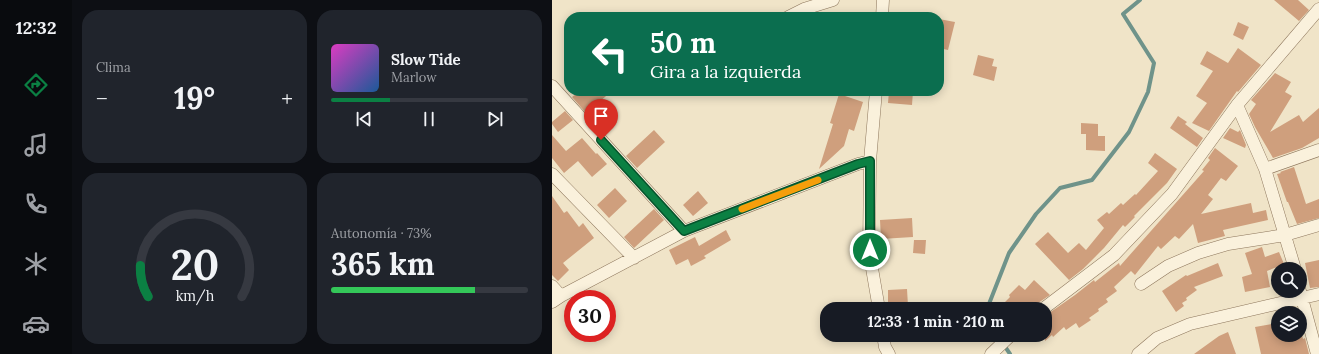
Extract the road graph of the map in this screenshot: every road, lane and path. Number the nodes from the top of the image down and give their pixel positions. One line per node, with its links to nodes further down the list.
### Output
1 (833, 0): 4 (street)
2 (883, 0): 5 (street)
3 (1319, 9): 8 (street)
4 (798, 12)
5 (882, 12)
6 (552, 86): 14 (street)
7 (876, 96): 10 (street)
8 (1237, 105): 11 (street); 26 (street)
9 (1319, 150): 11 (street)
10 (870, 161): 14 (street); 25 (street)
11 (1265, 169): 15 (street)
12 (552, 174): 16 (street)
13 (1319, 226): 15 (street)
14 (684, 231): 16 (street)
15 (1285, 235): 17 (street); 18 (street)
16 (634, 258): 24 (street)
17 (1292, 262)
18 (1141, 284)
19 (552, 286): 24 (street)
20 (1307, 294): 21 (street)
21 (1319, 294)
22 (1286, 298): 31 (street)
23 (1302, 298): 32 (street)
24 (556, 299)
25 (878, 302)
26 (1052, 302)
27 (884, 342): 29 (street)
28 (1004, 342): 30 (street)
29 (889, 354)
30 (991, 354)
31 (1138, 354)
32 (1317, 354)

